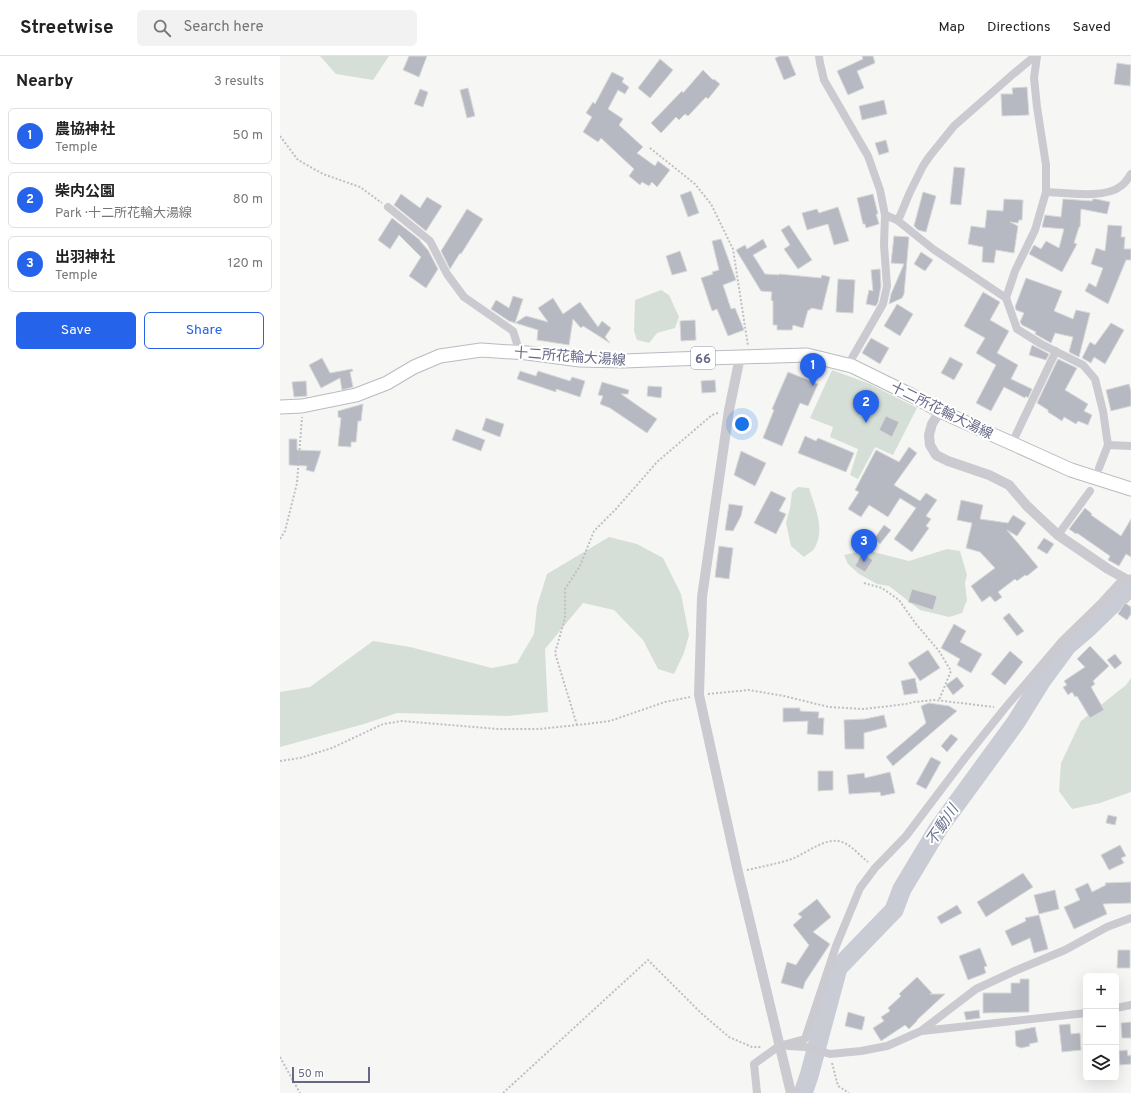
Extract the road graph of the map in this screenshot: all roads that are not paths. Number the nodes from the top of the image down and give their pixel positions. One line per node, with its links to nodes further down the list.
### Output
1 (819, 56): 6 (street)
2 (1036, 56): 4 (street); 7 (street)
3 (1131, 174): 4 (street)
4 (1046, 192): 8 (street)
5 (388, 207): 10 (street)
6 (885, 215): 7 (street); 12 (street)
7 (897, 220): 8 (street)
8 (1006, 298): 9 (street)
9 (1056, 351): 15 (street); 16 (street)
10 (520, 353): 11 (main road, 十二所花輪大湯線 / 66); 13 (main road, 十二所花輪大湯線 / 66)
11 (745, 357): 12 (main road, 十二所花輪大湯線 / 66); 28 (street)
12 (848, 365): 14 (main road, 十二所花輪大湯線 / 66)
13 (280, 407)
14 (940, 411): 15 (main road, 十二所花輪大湯線 / 66); 21 (street)
15 (1012, 443): 19 (main road, 十二所花輪大湯線 / 66)
16 (1108, 445): 17 (street); 18 (street)
17 (1131, 446)
18 (1098, 468)
19 (1131, 489)
20 (1090, 492): 21 (street)
21 (1058, 535): 22 (street)
22 (1128, 580): 28 (street)
23 (1131, 918): 27 (street)
24 (1131, 1004): 25 (street)
25 (1119, 1007)
26 (1083, 1013): 27 (street)
27 (921, 1031): 28 (street)
28 (779, 1046): 29 (street); 30 (street)
29 (790, 1091)
30 (757, 1093)

